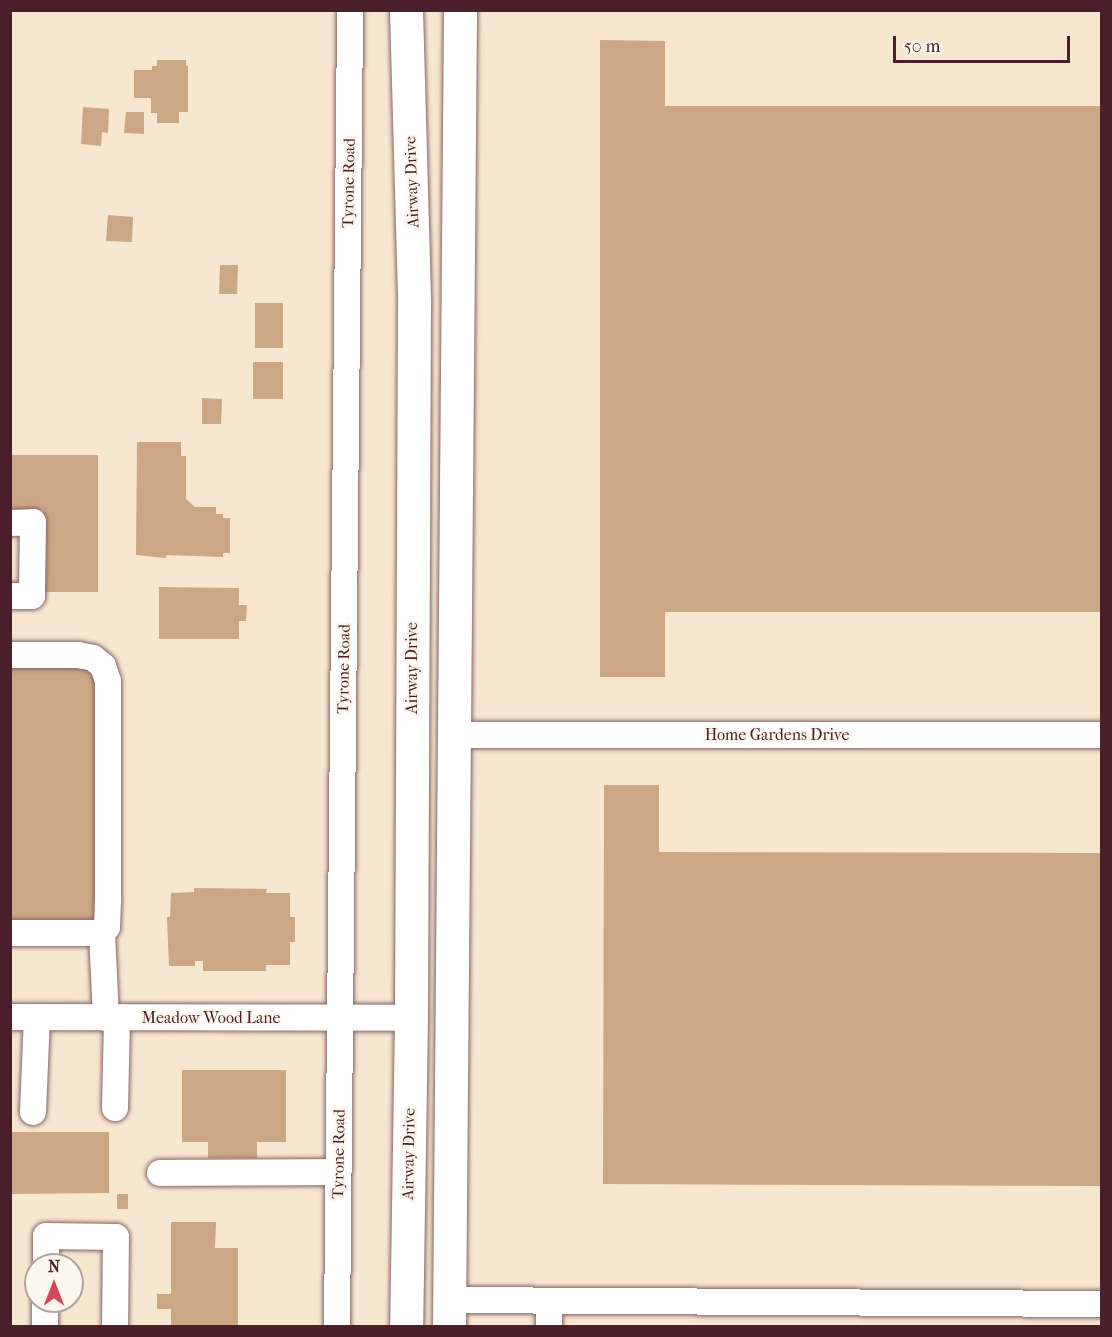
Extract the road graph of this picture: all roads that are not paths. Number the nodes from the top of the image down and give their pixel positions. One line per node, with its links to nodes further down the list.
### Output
1 (351, 10): 14 (street, Tyrone Road)
2 (406, 10): 15 (main road, Airway Drive)
3 (460, 10): 7 (main road)
4 (10, 523): 5 (street)
5 (10, 596)
6 (10, 655): 10 (street)
7 (453, 735): 8 (street, Home Gardens Drive); 15 (main road); 22 (main road)
8 (1101, 735)
9 (10, 933): 10 (street)
10 (102, 933): 13 (street)
11 (10, 1017): 12 (street, Meadow Wood Lane)
12 (37, 1018): 13 (street, Meadow Wood Lane); 17 (street)
13 (111, 1018): 14 (street, Meadow Wood Lane); 16 (street)
14 (340, 1018): 15 (street, Meadow Wood Lane); 18 (street, Tyrone Road)
15 (411, 1018): 22 (main road); 26 (main road, Airway Drive)
16 (115, 1108)
17 (33, 1112)
18 (338, 1172): 19 (street); 25 (street, Tyrone Road)
19 (160, 1173)
20 (46, 1253): 24 (street)
21 (1101, 1304): 23 (street)
22 (449, 1313): 23 (street)
23 (549, 1314)
24 (115, 1326)
25 (337, 1326)
26 (406, 1326)

